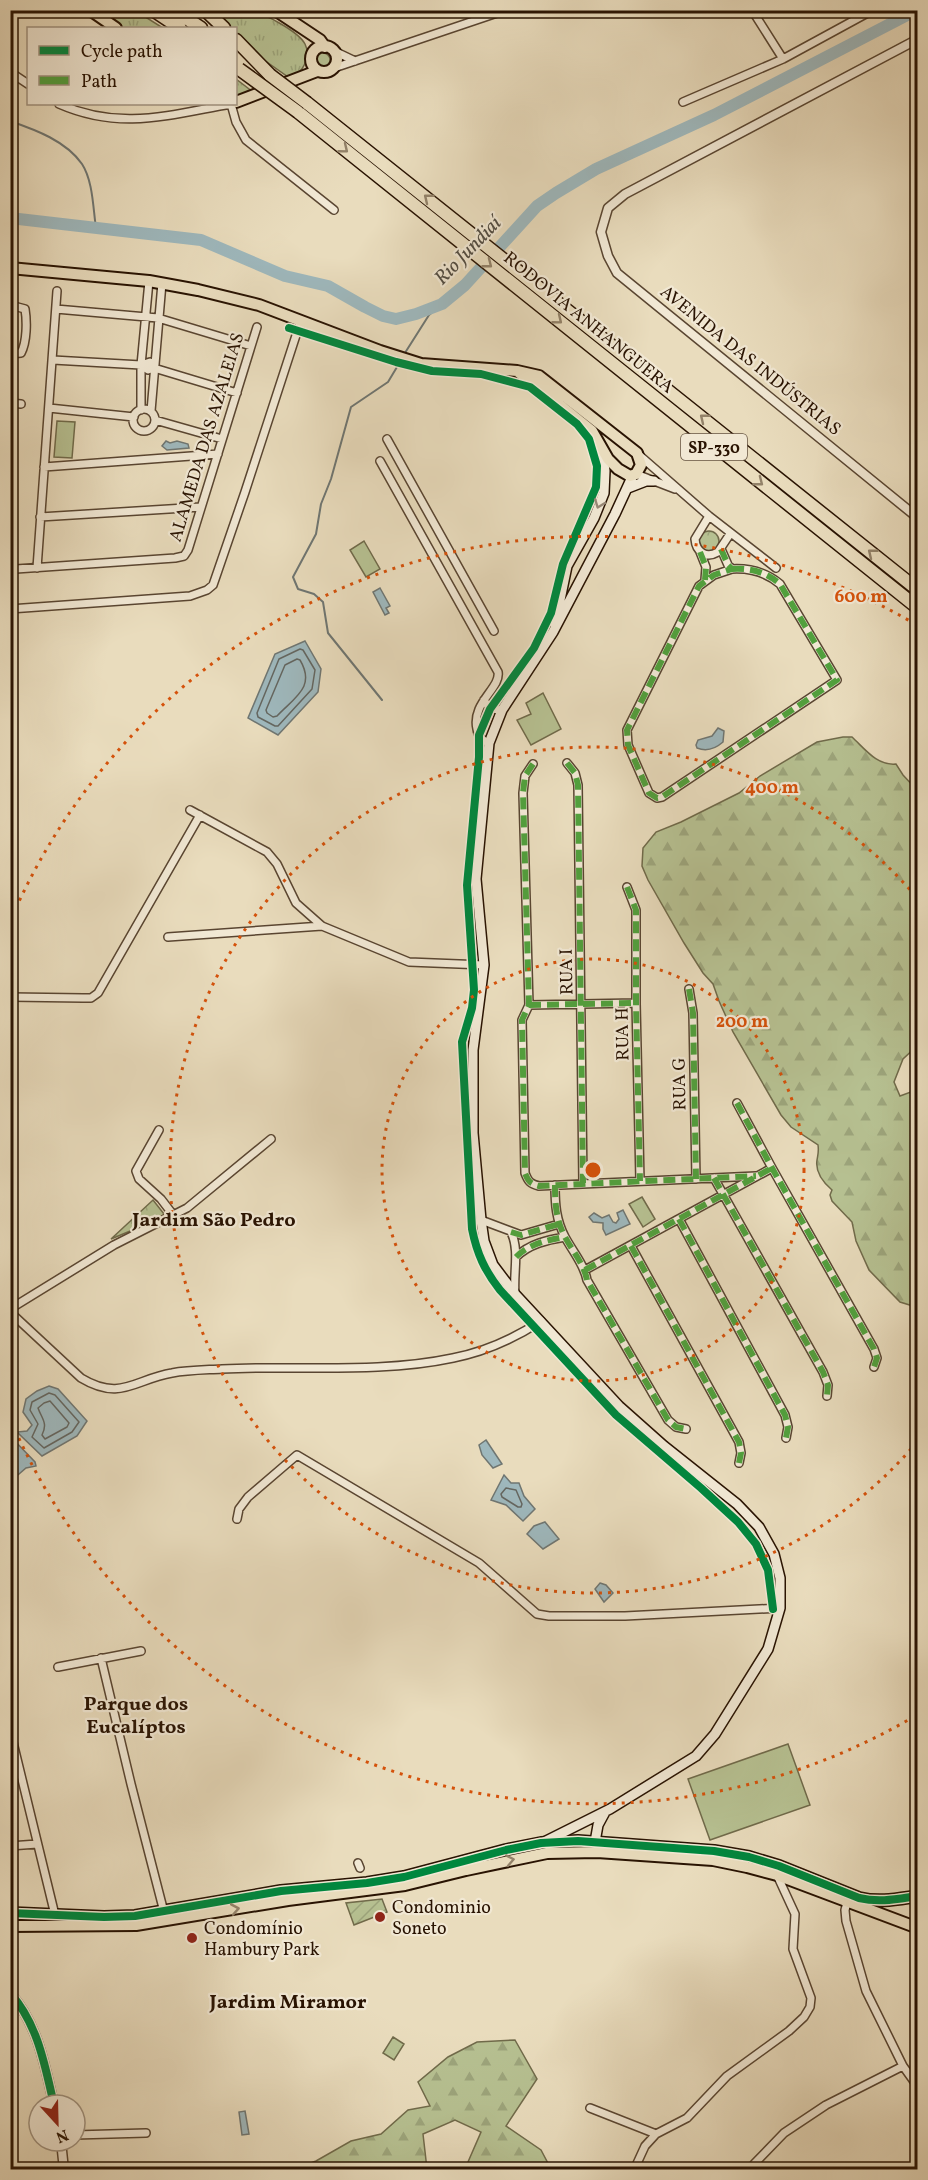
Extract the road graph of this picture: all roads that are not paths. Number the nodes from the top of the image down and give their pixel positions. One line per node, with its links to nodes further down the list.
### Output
1 (90, 10): 9 (main road)
2 (153, 10): 10 (highway)
3 (174, 10): 11 (highway)
4 (205, 10): 12 (highway)
5 (274, 10): 13 (main road)
6 (506, 10): 19 (street)
7 (752, 10): 18 (street)
8 (873, 10): 18 (street)
9 (115, 27)
10 (178, 27)
11 (200, 27)
12 (223, 27)
13 (299, 27): 16 (main road); 20 (main road)
14 (918, 39): 74 (street, AVENIDA DAS INDÚSTRIAS)
15 (237, 41): 24 (highway)
16 (329, 49): 19 (street); 20 (main road); 22 (main road)
17 (237, 53): 24 (highway, RODOVIA ANHANGUERA / SP-330)
18 (783, 59): 27 (street)
19 (355, 61): 22 (street)
20 (314, 62): 22 (main road); 26 (main road)
21 (237, 68): 31 (highway, RODOVIA ANHANGUERA / SP-330, bridge)
22 (334, 68)
23 (10, 72): 25 (street)
24 (270, 75): 31 (highway, RODOVIA ANHANGUERA / SP-330, bridge)
25 (27, 83)
26 (237, 101)
27 (683, 102)
28 (62, 105): 29 (street)
29 (221, 105)
30 (232, 105): 32 (street)
31 (303, 108): 85 (highway, RODOVIA ANHANGUERA / SP-330, one-way to 31); 86 (highway, RODOVIA ANHANGUERA / SP-330, one-way to 86)
32 (333, 210)
33 (10, 268): 34 (main road)
34 (149, 281): 35 (main road); 39 (street)
35 (162, 283): 40 (street); 41 (main road)
36 (57, 291): 38 (street)
37 (10, 305): 44 (street)
38 (56, 309): 39 (street); 45 (street)
39 (146, 316): 40 (street); 46 (street)
40 (158, 318): 43 (street); 47 (street)
41 (300, 320): 53 (main road); 87 (street)
42 (257, 327): 43 (street, ALAMEDA DAS AZALEIAS)
43 (251, 346): 48 (street, ALAMEDA DAS AZALEIAS)
44 (10, 354)
45 (53, 360): 46 (street); 51 (street)
46 (141, 365): 47 (street); 52 (street)
47 (154, 368): 48 (street); 54 (street)
48 (237, 393): 59 (street, ALAMEDA DAS AZALEIAS)
49 (10, 403): 50 (street)
50 (21, 404)
51 (48, 408): 55 (street); 65 (street)
52 (141, 410): 54 (street); 55 (street)
53 (574, 410): 58 (main road); 60 (main road)
54 (151, 411): 56 (street)
55 (134, 417): 56 (street)
56 (155, 420): 59 (street)
57 (387, 439): 64 (street)
58 (619, 439): 60 (main road); 61 (main road)
59 (222, 440): 62 (street, ALAMEDA DAS AZALEIAS)
60 (602, 447): 67 (main road); 78 (main road, one-way to 78)
61 (637, 453): 67 (main road); 70 (street)
62 (218, 454): 65 (street); 71 (street, ALAMEDA DAS AZALEIAS)
63 (380, 461): 66 (street)
64 (400, 462): 66 (street); 89 (street)
65 (44, 467): 73 (street)
66 (385, 470): 89 (street)
67 (634, 475): 68 (street); 69 (main road)
68 (654, 481): 69 (main road); 70 (street)
69 (628, 488): 83 (main road)
70 (681, 491): 72 (street)
71 (201, 507): 73 (street); 79 (street, ALAMEDA DAS AZALEIAS)
72 (709, 516): 75 (street); 77 (street)
73 (40, 518): 79 (street)
74 (918, 518)
75 (730, 534): 76 (street); 80 (street)
76 (722, 549): 77 (street); 82 (street)
77 (700, 552): 84 (street)
78 (567, 566): 83 (main road); 88 (main road)
79 (37, 568): 81 (street)
80 (776, 568)
81 (16, 569)
82 (732, 569): 84 (street); 84 (street)
83 (582, 577): 88 (main road)
84 (705, 580)
85 (918, 590)
86 (918, 608)
87 (10, 609)
88 (553, 632): 91 (main road)
89 (478, 635): 90 (street)
90 (484, 700): 91 (street); 92 (street)
91 (502, 710): 92 (main road)
92 (489, 743): 100 (main road)
93 (567, 763): 104 (street, RUA I)
94 (533, 764): 105 (street)
95 (190, 810): 96 (street)
96 (200, 815): 98 (street); 102 (street)
97 (627, 887): 103 (street, RUA H)
98 (322, 926): 99 (street); 100 (street)
99 (168, 937)
100 (484, 965): 119 (main road)
101 (689, 989): 112 (street, RUA G)
102 (10, 997)
103 (636, 1003): 104 (street); 113 (street, RUA H)
104 (581, 1004): 105 (street); 114 (street, RUA I)
105 (529, 1005): 115 (street)
106 (737, 1102): 109 (street)
107 (159, 1130): 117 (street)
108 (271, 1139): 117 (street)
109 (772, 1168): 110 (street); 129 (street)
110 (756, 1176): 111 (street); 116 (street)
111 (714, 1178): 112 (street); 116 (street)
112 (696, 1179): 113 (street)
113 (640, 1181): 114 (street)
114 (583, 1183): 115 (street)
115 (555, 1185): 120 (street)
116 (724, 1193): 118 (street); 130 (street)
117 (174, 1216): 127 (street)
118 (679, 1219): 123 (street); 132 (street)
119 (481, 1220): 121 (street); 126 (main road)
120 (559, 1224): 121 (street); 122 (street)
121 (510, 1232): 124 (street)
122 (565, 1237): 124 (street); 125 (street)
123 (631, 1245): 125 (street); 133 (street)
124 (516, 1257): 126 (street)
125 (585, 1270): 131 (street)
126 (515, 1294): 128 (main road)
127 (10, 1310): 128 (street)
128 (541, 1321): 135 (main road)
129 (874, 1367)
130 (827, 1396)
131 (686, 1429)
132 (786, 1438)
133 (740, 1463)
134 (237, 1519): 135 (street)
135 (780, 1608): 140 (main road)
136 (141, 1651): 137 (street)
137 (101, 1658): 138 (street); 151 (street)
138 (57, 1667)
139 (10, 1730): 144 (street)
140 (605, 1812): 141 (main road); 142 (main road)
141 (584, 1822): 142 (main road); 146 (main road)
142 (597, 1830): 143 (main road)
143 (595, 1842): 146 (main road); 149 (main road)
144 (37, 1844): 145 (street); 153 (street)
145 (10, 1846)
146 (544, 1848): 147 (main road); 151 (main road); 155 (main road, one-way to 146)
147 (777, 1875): 149 (main road); 163 (street)
148 (918, 1896): 150 (main road)
149 (848, 1898): 150 (main road); 154 (main road); 158 (street)
150 (890, 1902): 154 (main road)
151 (164, 1912): 153 (main road)
152 (10, 1913): 153 (main road)
153 (55, 1916)
154 (887, 1916): 156 (main road)
155 (10, 1926)
156 (918, 1928)
157 (10, 1993): 160 (street)
158 (903, 2066): 159 (street); 166 (street)
159 (918, 2087)
160 (51, 2093)
161 (590, 2108): 163 (street)
162 (146, 2133): 164 (street)
163 (656, 2134): 168 (street)
164 (87, 2135)
165 (62, 2153): 167 (street)
166 (754, 2164)
167 (64, 2169)
168 (634, 2169)

